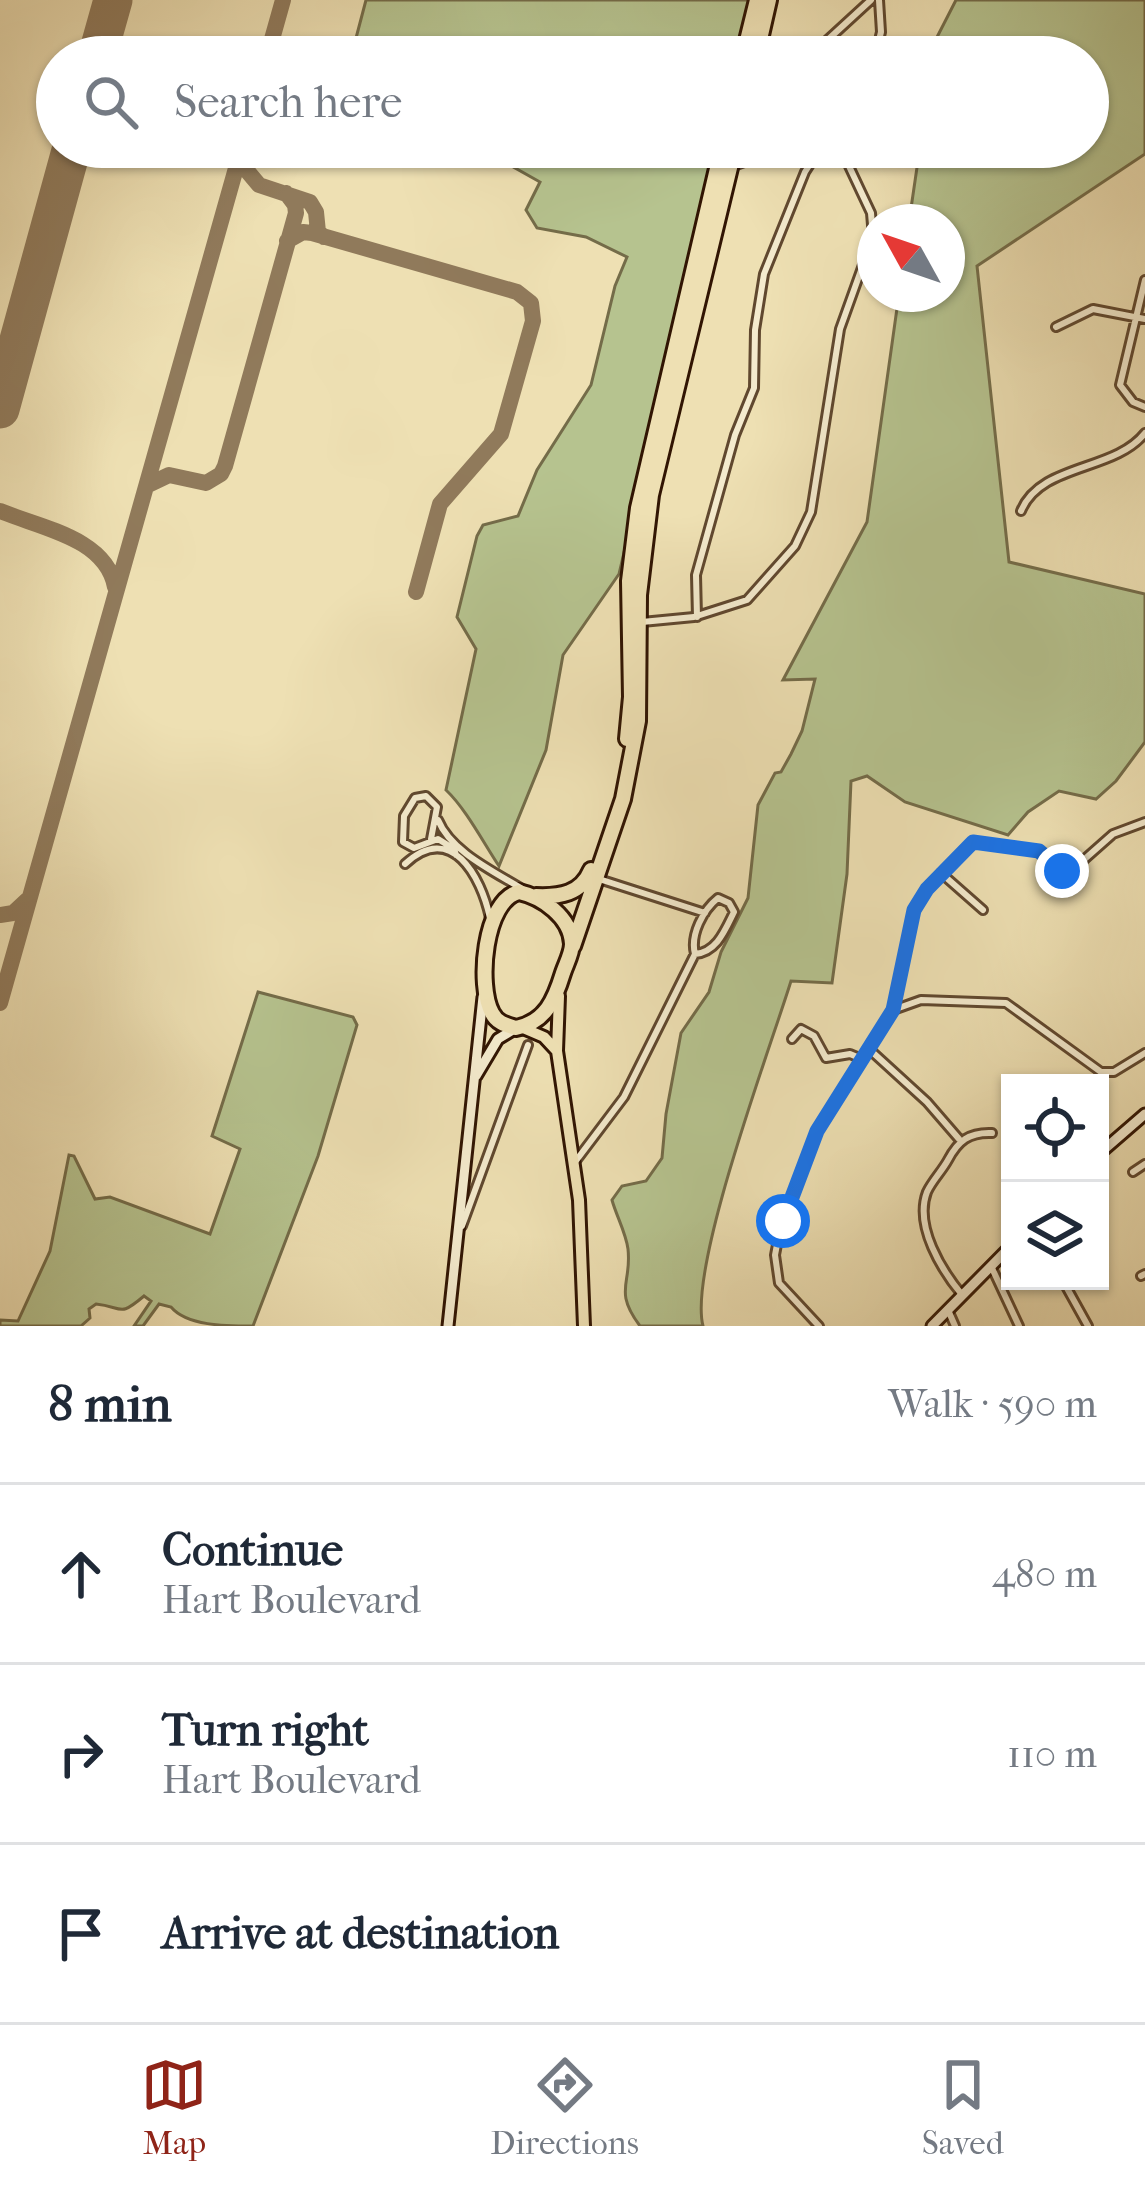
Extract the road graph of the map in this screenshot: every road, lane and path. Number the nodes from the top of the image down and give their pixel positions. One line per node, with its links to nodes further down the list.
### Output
1 (757, 0): 4 (highway)
2 (769, 0): 5 (highway)
3 (875, 0): 6 (street); 7 (street)
4 (748, 36)
5 (761, 36)
6 (833, 36)
7 (880, 36)
8 (724, 168): 19 (highway)
9 (724, 168): 27 (highway)
10 (808, 168): 18 (street)
11 (850, 168): 18 (street)
12 (1145, 280): 13 (street)
13 (1141, 319): 14 (street); 15 (street)
14 (1057, 327)
15 (1145, 407)
16 (1145, 433): 17 (street)
17 (1021, 511)
18 (697, 616): 19 (street)
19 (638, 622): 26 (highway)
20 (438, 820): 22 (street); 22 (street); 27 (street)
21 (1145, 822): 25 (street)
22 (431, 839): 23 (street)
23 (455, 855): 24 (street); 30 (street)
24 (405, 864)
25 (941, 873): 28 (street); 35 (street)
26 (596, 878): 29 (street); 31 (highway)
27 (534, 896): 30 (highway); 31 (highway)
28 (983, 910)
29 (705, 913): 32 (street); 32 (street)
30 (490, 921): 33 (highway)
31 (572, 946): 34 (highway)
32 (694, 954): 48 (street)
33 (486, 970): 36 (highway); 43 (main road)
34 (559, 996): 36 (highway); 40 (main road)
35 (893, 1010): 39 (street); 41 (street)
36 (519, 1028): 40 (main road); 43 (main road)
37 (792, 1039): 42 (street)
38 (528, 1045): 51 (street)
39 (868, 1048): 42 (street); 46 (street)
40 (557, 1051): 48 (main road)
41 (1145, 1053)
42 (862, 1059): 59 (street)
43 (473, 1081): 51 (main road)
44 (1145, 1114): 47 (main road)
45 (992, 1133): 46 (street)
46 (960, 1140): 55 (street)
47 (1109, 1145)
48 (575, 1162): 58 (main road)
49 (1145, 1165): 50 (street)
50 (1133, 1172)
51 (456, 1240): 57 (main road)
52 (1001, 1256): 53 (main road)
53 (991, 1266): 55 (main road); 62 (street)
54 (1069, 1290): 63 (street)
55 (963, 1296): 56 (main road)
56 (948, 1310): 60 (main road); 61 (street)
57 (448, 1326)
58 (584, 1326)
59 (819, 1326)
60 (932, 1326)
61 (955, 1326)
62 (1018, 1326)
63 (1088, 1326)

